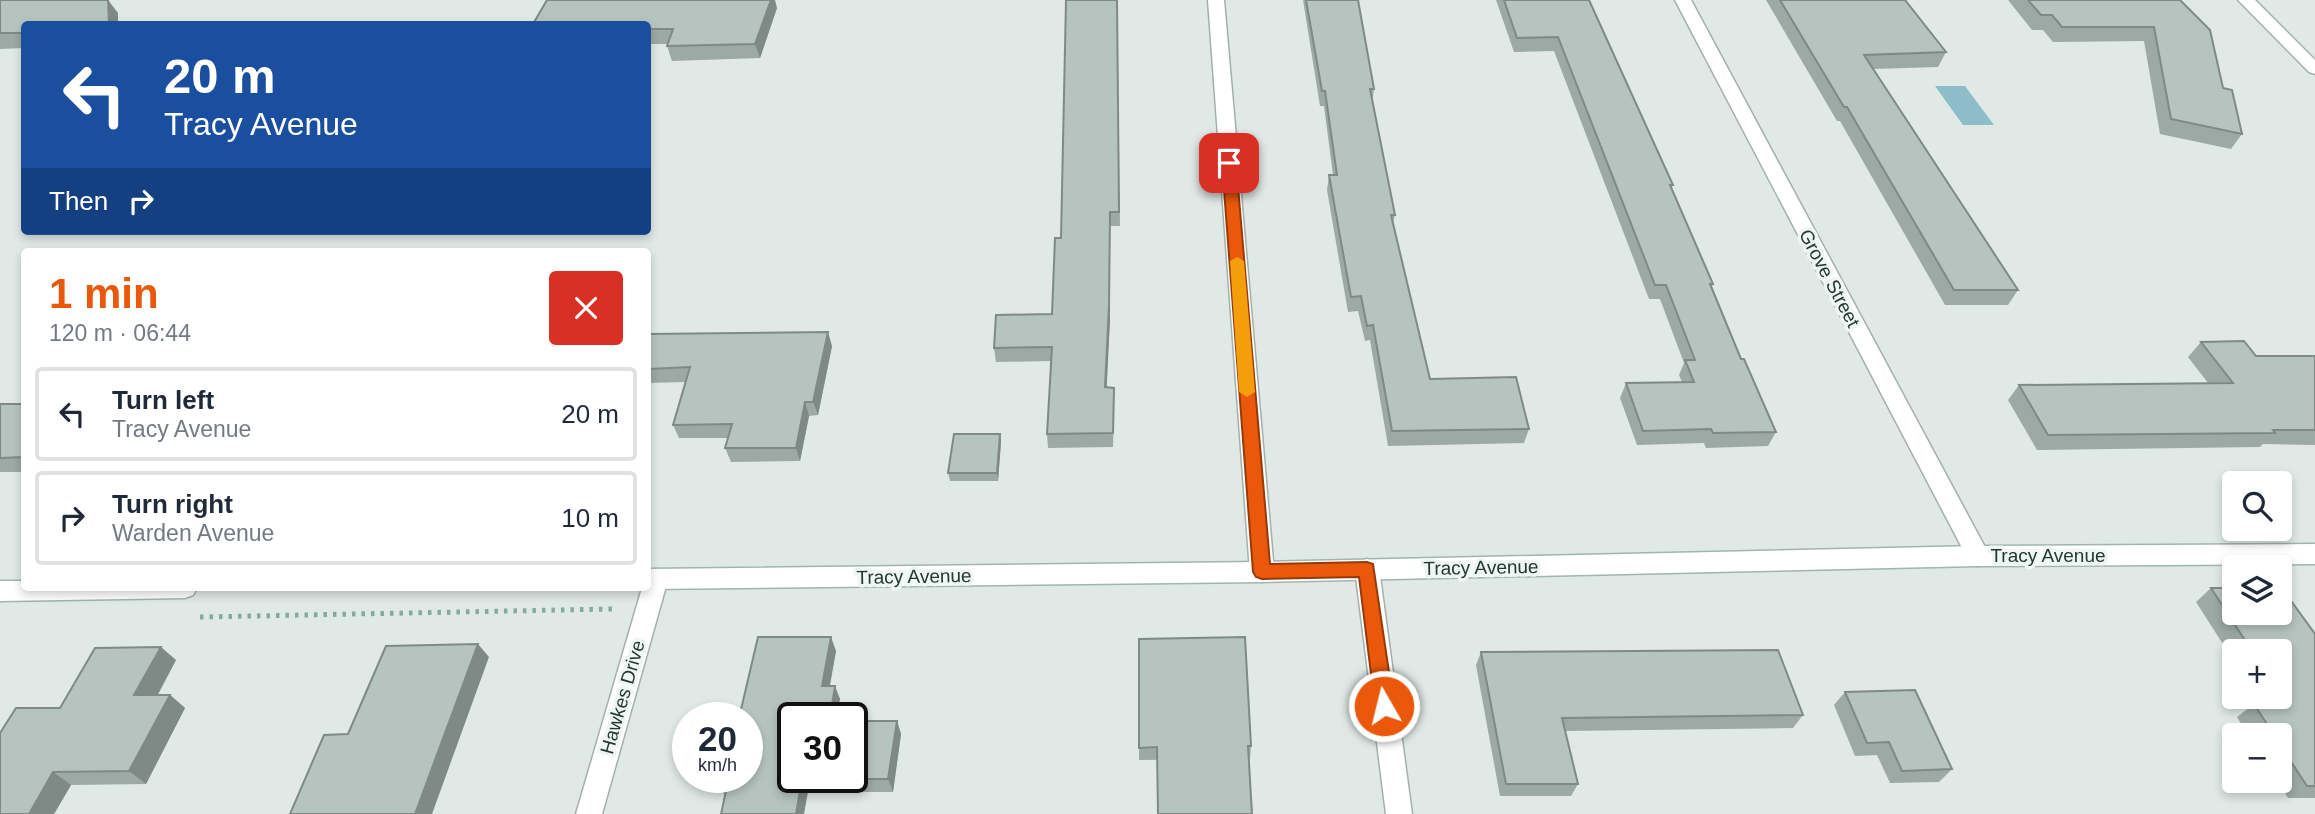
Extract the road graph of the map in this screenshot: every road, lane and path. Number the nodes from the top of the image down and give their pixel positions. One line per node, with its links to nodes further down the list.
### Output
1 (1216, 0): 8 (street)
2 (1683, 0): 6 (street, Grove Street)
3 (2246, 0): 4 (street)
4 (2315, 69)
5 (2315, 554): 6 (street, Tracy Avenue)
6 (1978, 556): 7 (street, Tracy Avenue)
7 (1367, 569): 8 (street, Tracy Avenue); 14 (street)
8 (1262, 572): 9 (street, Tracy Avenue)
9 (652, 579)
10 (0, 591): 11 (street)
11 (21, 591)
12 (649, 591): 13 (street, Hawkes Drive)
13 (589, 814)
14 (1399, 814)

